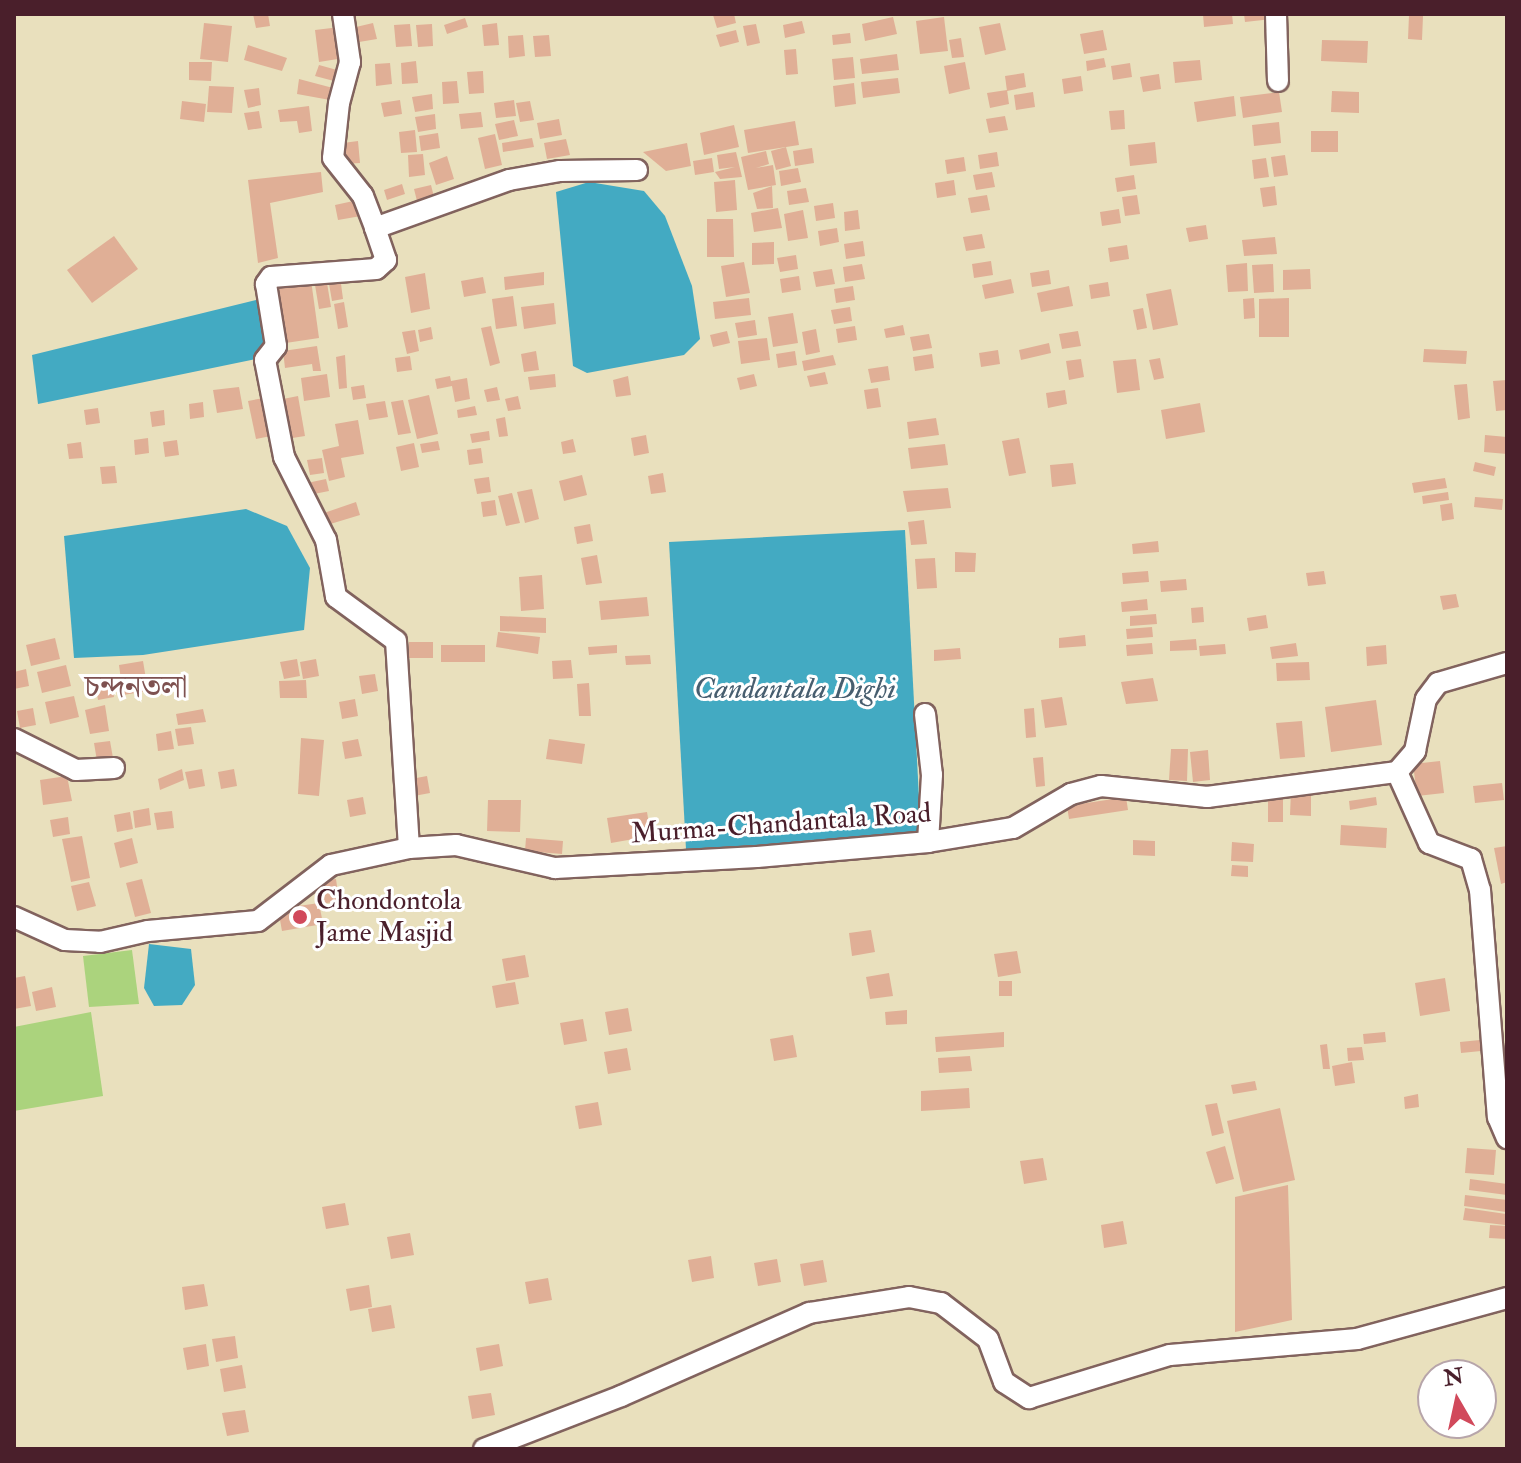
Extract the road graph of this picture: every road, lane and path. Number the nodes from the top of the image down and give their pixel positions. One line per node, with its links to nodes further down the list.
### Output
1 (343, 14): 5 (street)
2 (1276, 14): 3 (street)
3 (1278, 81)
4 (637, 170): 5 (street)
5 (375, 228): 12 (street)
6 (1507, 663): 10 (street)
7 (925, 714): 11 (street)
8 (14, 739): 9 (street)
9 (114, 768)
10 (1397, 772): 11 (street, Murma-Chandantala Road); 14 (street)
11 (928, 842): 12 (street, Murma-Chandantala Road)
12 (409, 848): 13 (street, Murma-Chandantala Road)
13 (14, 917)
14 (1507, 1138)
15 (1507, 1298): 16 (street)
16 (484, 1449)

